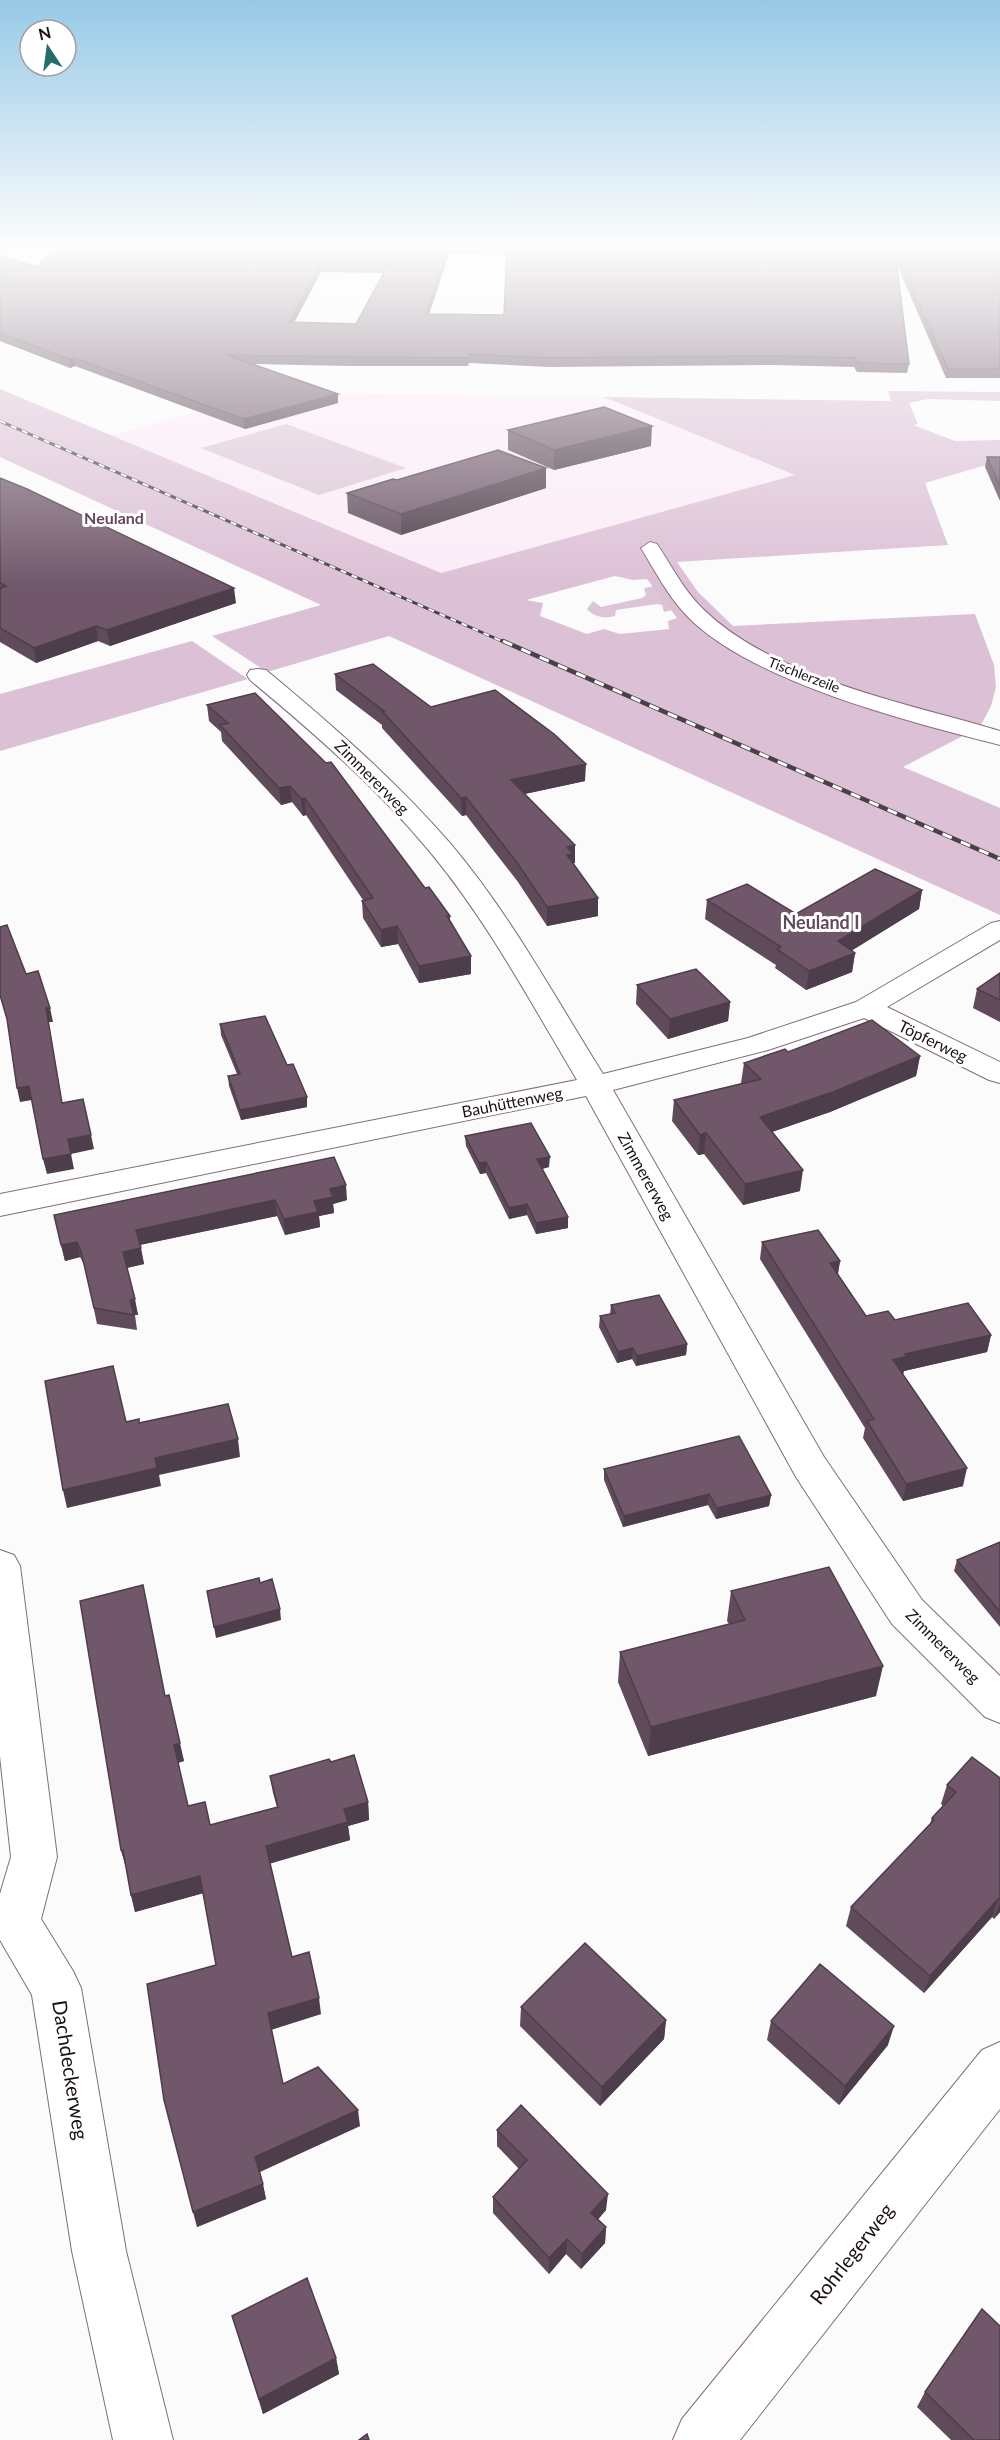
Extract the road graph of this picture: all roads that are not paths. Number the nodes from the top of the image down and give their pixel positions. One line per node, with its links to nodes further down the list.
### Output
1 (650, 548): 3 (street, Tischlerzeile)
2 (258, 675): 7 (street, Zimmererweg)
3 (1000, 738)
4 (1000, 929): 5 (street, Bauhüttenweg)
5 (866, 1008): 6 (street, Töpferweg); 7 (street, Bauhüttenweg)
6 (1000, 1074)
7 (595, 1085): 8 (street, Bauhüttenweg); 10 (street, Zimmererweg)
8 (0, 1205)
9 (0, 1566): 12 (street, Dachdeckerweg)
10 (1000, 1704)
11 (1000, 2068): 13 (street, Rohrlegerweg)
12 (143, 2440)
13 (703, 2440)

